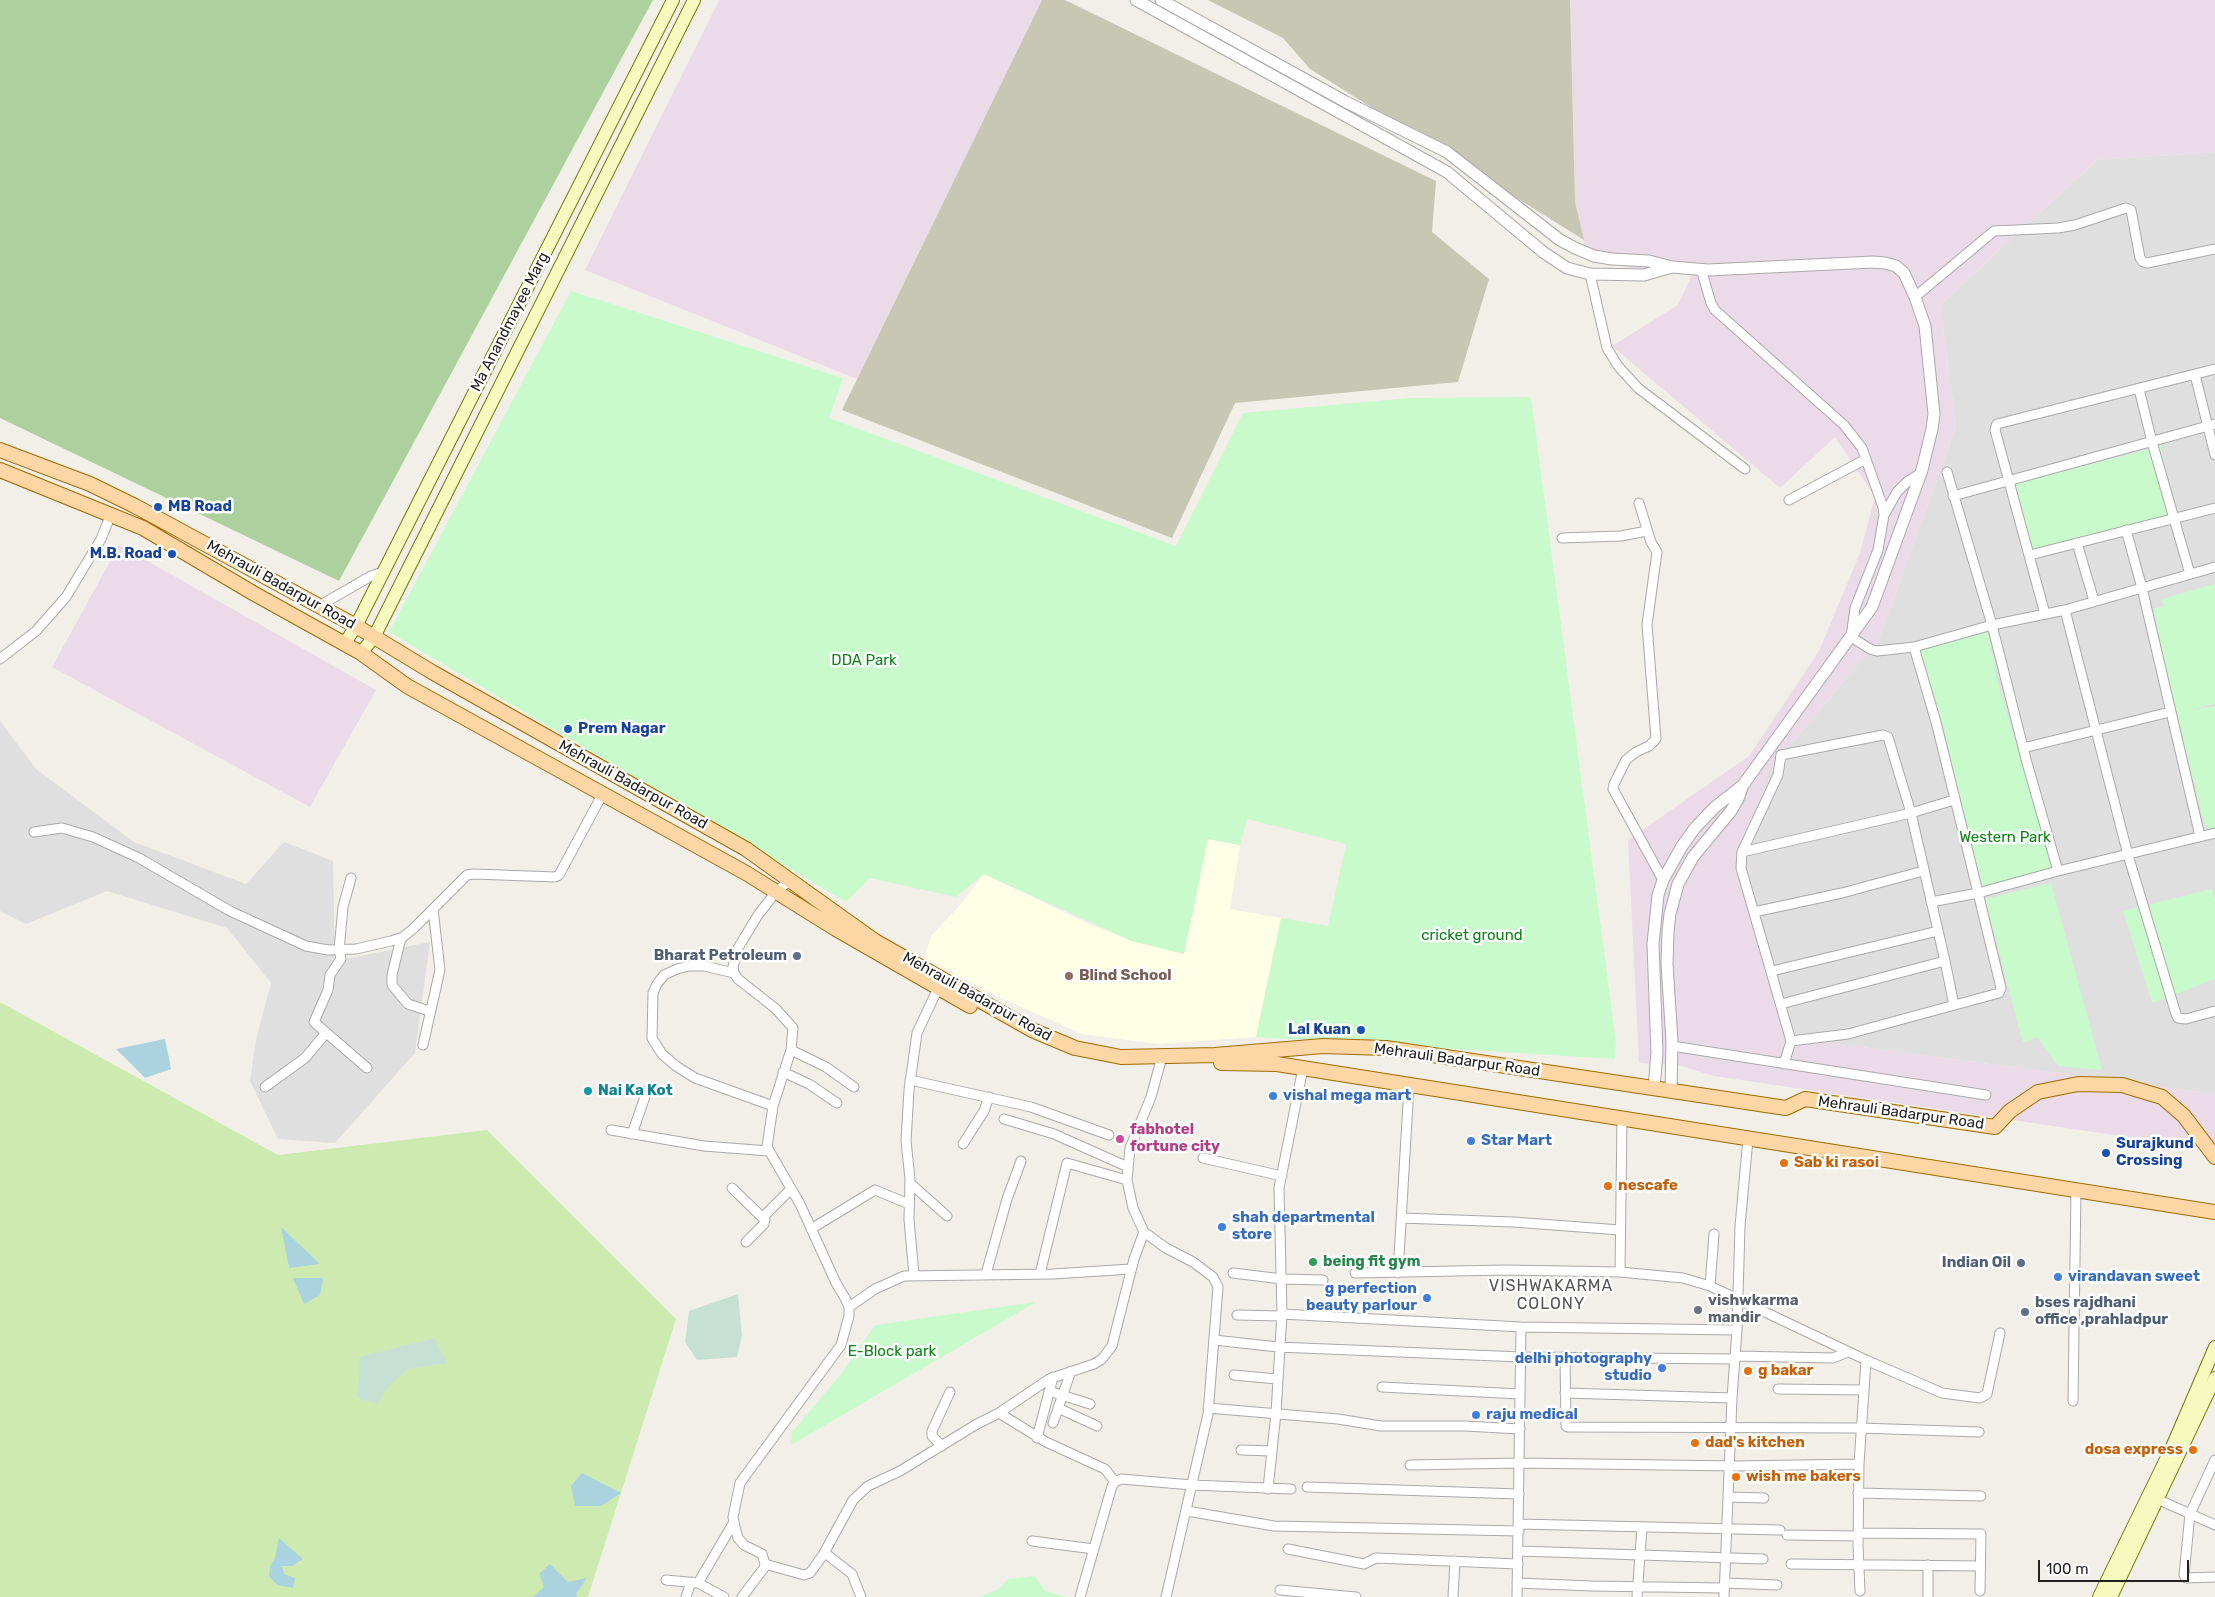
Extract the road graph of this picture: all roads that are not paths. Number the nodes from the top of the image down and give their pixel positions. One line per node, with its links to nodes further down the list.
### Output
1 (674, 0): 36 (main road, Ma Anandmayee Marg)
2 (694, 0): 45 (main road, Ma Anandmayee Marg)
3 (1136, 0): 8 (street)
4 (1161, 0): 6 (street)
5 (2215, 249): 9 (street)
6 (1672, 267): 7 (street); 8 (street)
7 (1701, 269): 9 (street); 17 (street)
8 (1590, 274): 18 (street)
9 (1915, 297): 21 (street)
10 (2215, 369): 11 (street)
11 (2194, 375): 12 (street); 13 (street)
12 (2139, 389): 14 (street); 22 (street)
13 (2211, 425): 14 (street); 16 (street)
14 (2152, 442): 22 (street); 29 (street)
15 (0, 450): 40 (main road, Mehrauli Badarpur Road)
16 (2215, 455)
17 (1866, 459): 24 (street); 28 (street)
18 (1745, 469)
19 (0, 470): 27 (main road, Mehrauli Badarpur Road)
20 (1947, 472): 23 (street)
21 (1921, 474): 28 (street); 46 (street)
22 (2008, 481): 23 (street); 34 (street)
23 (1953, 496): 43 (street)
24 (1789, 500)
25 (1639, 502): 31 (street)
26 (2215, 508): 29 (street)
27 (111, 514): 47 (main road, Mehrauli Badarpur Road); 50 (street)
28 (1884, 515): 46 (street)
29 (2173, 518): 30 (street); 37 (street)
30 (2126, 530): 33 (street); 38 (street)
31 (1647, 531): 32 (street); 66 (street)
32 (1562, 538)
33 (2077, 543): 34 (street); 39 (street)
34 (2030, 555): 42 (street)
35 (2215, 567): 37 (street)
36 (383, 572): 40 (street); 44 (main road, Ma Anandmayee Marg)
37 (2190, 574): 38 (street)
38 (2142, 588): 39 (street); 51 (street)
39 (2094, 602): 41 (street)
40 (319, 606): 44 (main road, Mehrauli Badarpur Road)
41 (2066, 610): 42 (street); 52 (street)
42 (2045, 614): 43 (street)
43 (1992, 625): 48 (street); 53 (street)
44 (356, 626): 45 (main road, Mehrauli Badarpur Road); 47 (main road, Ma Anandmayee Marg)
45 (374, 636): 49 (main road, Ma Anandmayee Marg); 67 (main road, Mehrauli Badarpur Road)
46 (1851, 637): 48 (street); 54 (street)
47 (345, 643): 49 (main road, Mehrauli Badarpur Road)
48 (1914, 647): 56 (street)
49 (361, 653): 55 (main road, Mehrauli Badarpur Road)
50 (0, 659)
51 (2170, 712): 52 (street); 60 (street)
52 (2096, 731): 53 (street); 62 (street)
53 (2023, 748): 64 (street)
54 (1743, 785): 66 (street); 87 (street)
55 (602, 795): 68 (main road, Mehrauli Badarpur Road); 71 (street)
56 (1954, 800): 57 (street); 69 (street)
57 (1911, 812): 61 (street); 61 (street); 63 (street)
58 (34, 832): 75 (street)
59 (2215, 833): 60 (street)
60 (2200, 836): 62 (street)
61 (1742, 852): 72 (street)
62 (2128, 855): 64 (street); 83 (street)
63 (1923, 871): 70 (street); 72 (street)
64 (2058, 871): 69 (street)
65 (351, 878): 75 (street)
66 (1663, 880): 100 (street)
67 (789, 881): 68 (street); 79 (main road, Mehrauli Badarpur Road)
68 (776, 892): 78 (street); 79 (main road, Mehrauli Badarpur Road)
69 (1978, 894): 70 (street); 81 (street)
70 (1931, 902): 73 (street)
71 (433, 909): 74 (street); 82 (street)
72 (1754, 912): 77 (street)
73 (1938, 930): 76 (street); 77 (street)
74 (400, 938): 75 (street); 82 (street)
75 (339, 950): 84 (street)
76 (1945, 961): 80 (street); 81 (street)
77 (1772, 971): 80 (street)
78 (734, 973): 88 (street); 106 (street)
79 (941, 984): 89 (main road, Mehrauli Badarpur Road); 90 (main road, Mehrauli Badarpur Road); 96 (street)
80 (1780, 1004): 85 (street)
81 (1954, 1005): 85 (street)
82 (429, 1011): 86 (street)
83 (2215, 1011)
84 (326, 1033): 93 (street); 98 (street)
85 (1792, 1041): 92 (street)
86 (423, 1045)
87 (1672, 1046): 92 (street); 101 (street)
88 (791, 1050): 95 (street); 99 (street)
89 (1278, 1050): 91 (main road); 100 (main road, Mehrauli Badarpur Road)
90 (1160, 1064): 91 (main road, Mehrauli Badarpur Road); 118 (street)
91 (1277, 1064): 94 (main road, Mehrauli Badarpur Road)
92 (1784, 1064): 103 (street)
93 (367, 1068)
94 (1304, 1068): 97 (main road, Mehrauli Badarpur Road); 119 (street)
95 (783, 1072): 105 (street); 106 (street)
96 (910, 1080): 104 (street); 121 (street)
97 (1409, 1086): 108 (main road, Mehrauli Badarpur Road); 128 (street)
98 (266, 1087)
99 (854, 1088)
100 (1654, 1088): 101 (main road, Mehrauli Badarpur Road)
101 (1671, 1090): 115 (main road, Mehrauli Badarpur Road)
102 (646, 1091): 110 (street)
103 (1986, 1095)
104 (989, 1097): 111 (street); 113 (street)
105 (837, 1103)
106 (773, 1106): 114 (street)
107 (1004, 1118): 118 (street)
108 (1622, 1119): 112 (main road, Mehrauli Badarpur Road); 131 (street)
109 (611, 1130): 110 (street)
110 (632, 1134): 114 (street)
111 (1109, 1135)
112 (1748, 1139): 124 (main road, Mehrauli Badarpur Road); 146 (street)
113 (963, 1144)
114 (769, 1151): 123 (street)
115 (2215, 1157)
116 (1203, 1158): 119 (street)
117 (1021, 1161): 140 (street)
118 (1128, 1167): 120 (street)
119 (1282, 1176): 143 (street)
120 (1127, 1180): 132 (street); 141 (street)
121 (910, 1183): 125 (street); 127 (street)
122 (732, 1188): 129 (street)
123 (791, 1189): 129 (street); 130 (street)
124 (2076, 1190): 126 (main road, Mehrauli Badarpur Road); 175 (street)
125 (909, 1204): 130 (street); 142 (street)
126 (2215, 1212)
127 (947, 1216)
128 (1401, 1218): 131 (street); 139 (street)
129 (765, 1220): 134 (street)
130 (811, 1229): 147 (street)
131 (1620, 1230): 136 (street)
132 (1144, 1232): 135 (street); 153 (street)
133 (1714, 1234): 145 (street)
134 (746, 1242)
135 (1131, 1269): 141 (street); 161 (street)
136 (1620, 1272): 139 (street); 145 (street)
137 (1233, 1273): 143 (street)
138 (1355, 1273): 139 (street)
139 (1398, 1273)
140 (986, 1274): 141 (street); 142 (street)
141 (1040, 1274)
142 (914, 1276): 147 (street)
143 (1282, 1279): 144 (street); 149 (street)
144 (1323, 1280)
145 (1710, 1286): 146 (street)
146 (1737, 1301): 151 (street); 156 (street)
147 (849, 1307): 209 (street)
148 (1237, 1315): 149 (street)
149 (1281, 1315): 150 (street); 154 (street)
150 (1521, 1327): 151 (street); 158 (street)
151 (1737, 1330): 159 (street)
152 (2000, 1333): 160 (street)
153 (1214, 1340): 154 (street); 178 (street)
154 (1278, 1347): 158 (street); 164 (street)
155 (2215, 1347): 251 (main road)
156 (1848, 1352): 159 (street); 160 (street)
157 (1565, 1356): 158 (street); 159 (street); 171 (street)
158 (1521, 1357): 173 (street)
159 (1735, 1358): 174 (street)
160 (1866, 1360): 168 (street)
161 (1071, 1371): 163 (street); 172 (street)
162 (1234, 1376): 164 (street)
163 (1053, 1377): 169 (street); 179 (street)
164 (1277, 1379): 180 (street)
165 (2213, 1386): 206 (main road)
166 (1382, 1387): 173 (street)
167 (1778, 1389): 168 (street)
168 (1863, 1390): 184 (street)
169 (1049, 1391): 172 (street); 187 (street)
170 (950, 1392): 188 (street)
171 (1565, 1393): 174 (street); 183 (street)
172 (1063, 1394): 176 (street); 177 (street)
173 (1520, 1394): 185 (street)
174 (1732, 1398): 183 (street)
175 (2072, 1401)
176 (1090, 1404)
177 (1058, 1408): 181 (street); 182 (street)
178 (1208, 1408): 180 (street); 197 (street)
179 (999, 1413): 187 (street); 188 (street)
180 (1276, 1413): 185 (street); 190 (street)
181 (1053, 1423)
182 (1097, 1426)
183 (1731, 1427): 184 (street); 195 (street)
184 (1860, 1428): 186 (street); 193 (street)
185 (1520, 1429): 192 (street)
186 (1979, 1432)
187 (1038, 1438): 196 (street)
188 (942, 1446): 219 (street)
189 (1241, 1450): 190 (street)
190 (1272, 1451): 199 (street)
191 (2215, 1460): 208 (street)
192 (1520, 1463): 194 (street); 195 (street); 201 (street)
193 (1859, 1464): 195 (street); 202 (street)
194 (1410, 1465)
195 (1729, 1466): 204 (street)
196 (1116, 1482): 197 (street); 216 (street)
197 (1192, 1485): 199 (street); 207 (street)
198 (1307, 1487): 201 (street)
199 (1268, 1489): 200 (street)
200 (1291, 1489)
201 (1518, 1494): 211 (street)
202 (1858, 1494): 203 (street); 214 (street)
203 (1981, 1496)
204 (1728, 1497): 205 (street); 213 (street)
205 (1764, 1498)
206 (2157, 1499): 208 (street); 252 (main road)
207 (1187, 1511): 211 (street); 245 (street)
208 (2190, 1514): 210 (street); 230 (street)
209 (734, 1522): 224 (street); 232 (street)
210 (2215, 1525)
211 (1519, 1527): 212 (street); 218 (street)
212 (1642, 1527): 213 (street); 220 (street)
213 (1727, 1530): 214 (street); 221 (street)
214 (1858, 1534): 227 (street); 229 (street)
215 (1032, 1541): 216 (street)
216 (1094, 1549): 244 (street)
217 (1288, 1549): 223 (street)
218 (1518, 1551): 220 (street); 225 (street)
219 (824, 1553): 224 (street); 243 (street)
220 (1640, 1555): 221 (street); 234 (street)
221 (1726, 1558): 222 (street); 237 (street)
222 (1763, 1559)
223 (1455, 1561): 225 (street); 247 (street)
224 (765, 1564): 242 (street)
225 (1518, 1564): 233 (street)
226 (1791, 1564): 227 (street)
227 (1859, 1565): 228 (street); 238 (street)
228 (1928, 1565): 229 (street); 250 (street)
229 (1980, 1566): 239 (street)
230 (2215, 1577)
231 (666, 1580): 232 (street)
232 (695, 1583): 240 (street); 241 (street)
233 (1517, 1583): 234 (street); 248 (street)
234 (1638, 1586): 237 (street); 249 (street)
235 (1777, 1586): 237 (street)
236 (1280, 1590): 246 (street)
237 (1724, 1590)
238 (1860, 1591)
239 (1980, 1591)
240 (686, 1597)
241 (724, 1597)
242 (742, 1597)
243 (862, 1597)
244 (1080, 1597)
245 (1166, 1597)
246 (1356, 1597)
247 (1453, 1597)
248 (1517, 1597)
249 (1637, 1597)
250 (1928, 1597)
251 (2099, 1597)
252 (2112, 1597)

